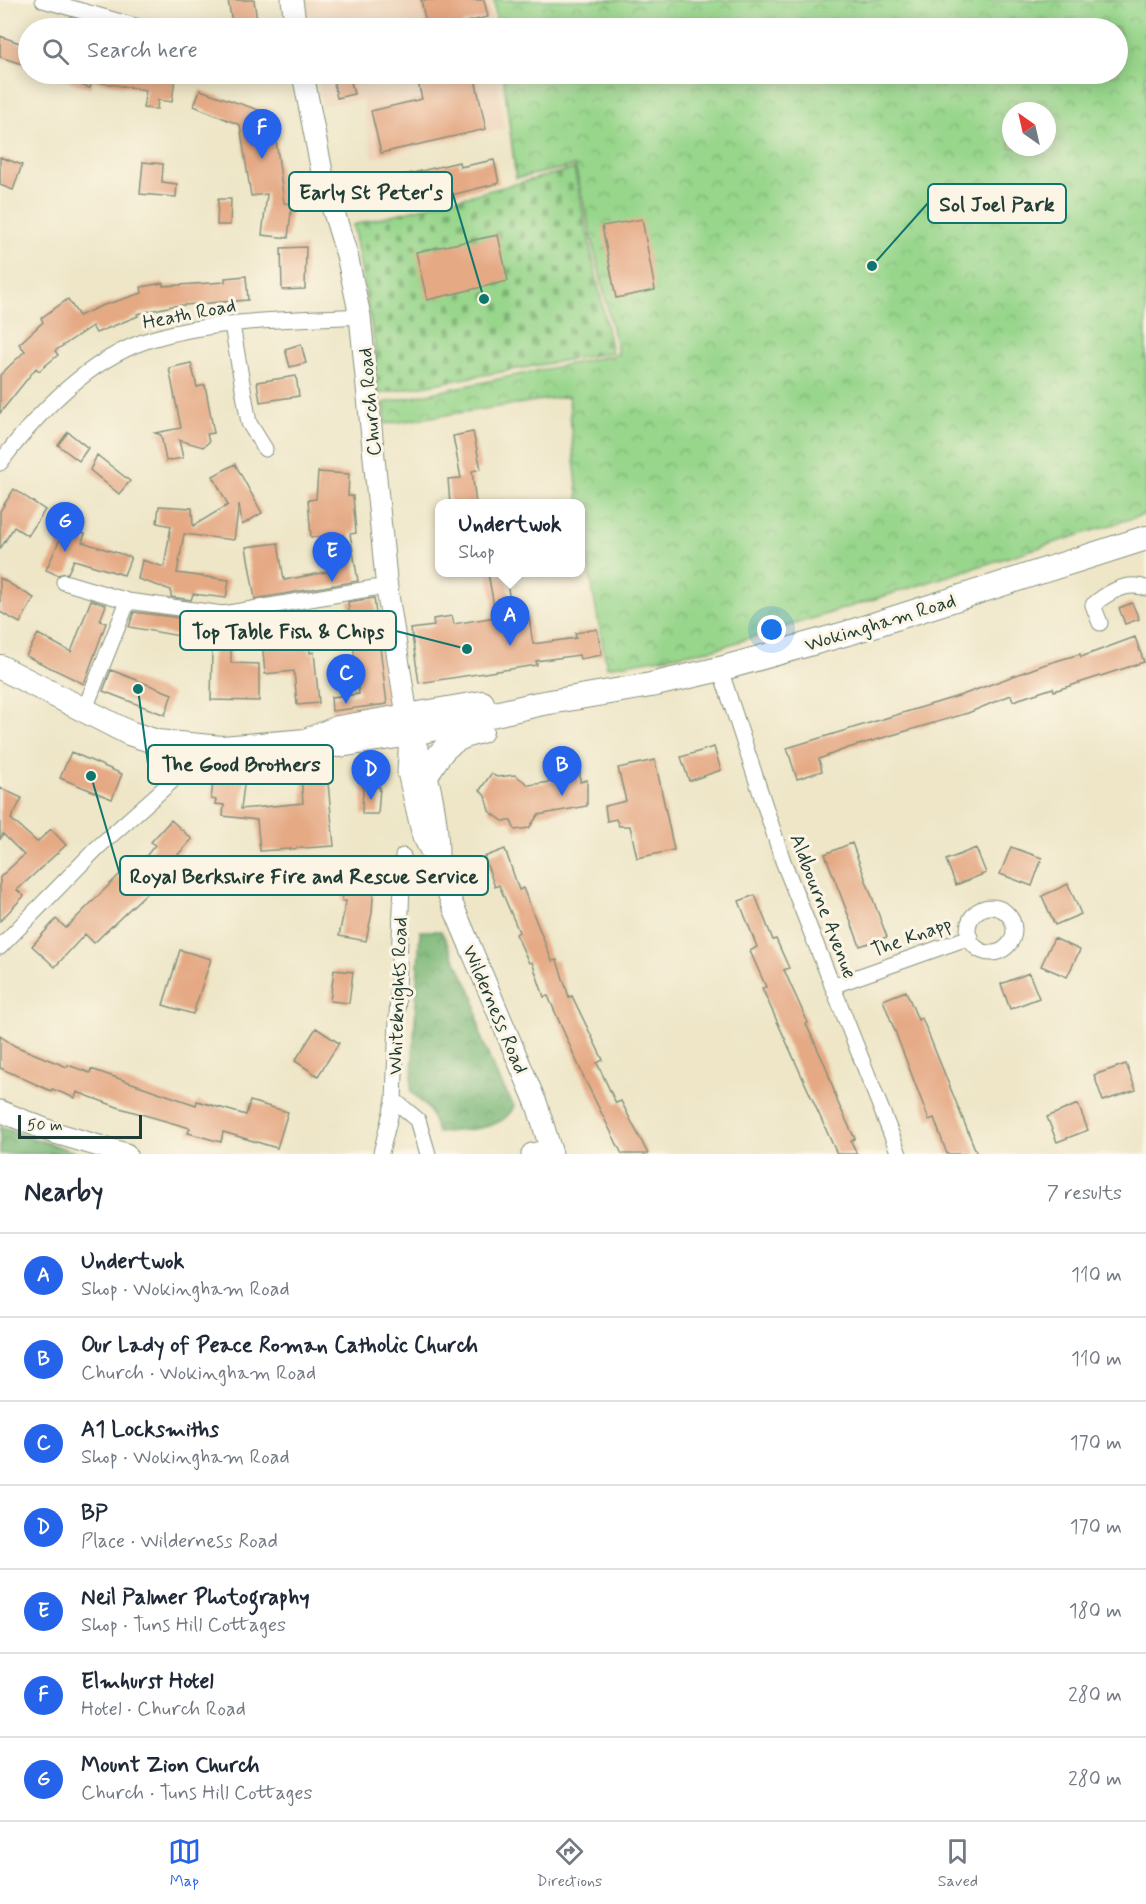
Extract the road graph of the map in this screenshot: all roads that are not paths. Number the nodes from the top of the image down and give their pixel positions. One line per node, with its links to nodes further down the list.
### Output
1 (43, 0): 3 (street)
2 (292, 0): 4 (main road)
3 (107, 18)
4 (295, 18)
5 (305, 84): 6 (main road, Church Road)
6 (360, 316): 7 (street, Heath Road); 13 (main road, Church Road)
7 (231, 325): 8 (street); 9 (street, Heath Road)
8 (265, 449)
9 (0, 463)
10 (1146, 538): 17 (main road, Wokingham Road)
11 (64, 582): 14 (street)
12 (1146, 588): 15 (street)
13 (387, 589): 14 (street); 20 (main road, Church Road)
14 (128, 601): 19 (street)
15 (1100, 623)
16 (0, 667): 19 (main road, Wokingham Road)
17 (720, 669): 18 (main road, Wokingham Road); 27 (street, Aldbourne Avenue)
18 (538, 704): 20 (main road, Wokingham Road); 22 (main road)
19 (84, 711): 21 (main road, Wokingham Road)
20 (408, 725): 21 (main road, Wokingham Road); 22 (main road, Wilderness Road); 24 (main road, Wilderness Road)
21 (186, 746): 26 (street)
22 (426, 776): 24 (main road, Wilderness Road)
23 (402, 856): 28 (street, Whiteknights Road)
24 (438, 864): 30 (main road, Wilderness Road)
25 (970, 937): 27 (street, The Knapp)
26 (0, 947)
27 (832, 986): 34 (street, Aldbourne Avenue)
28 (394, 1100): 31 (street, Whiteknights Road); 33 (street, Whiteknights Road)
29 (0, 1111): 32 (main road)
30 (545, 1152)
31 (381, 1153)
32 (126, 1154)
33 (428, 1154)
34 (899, 1154)

